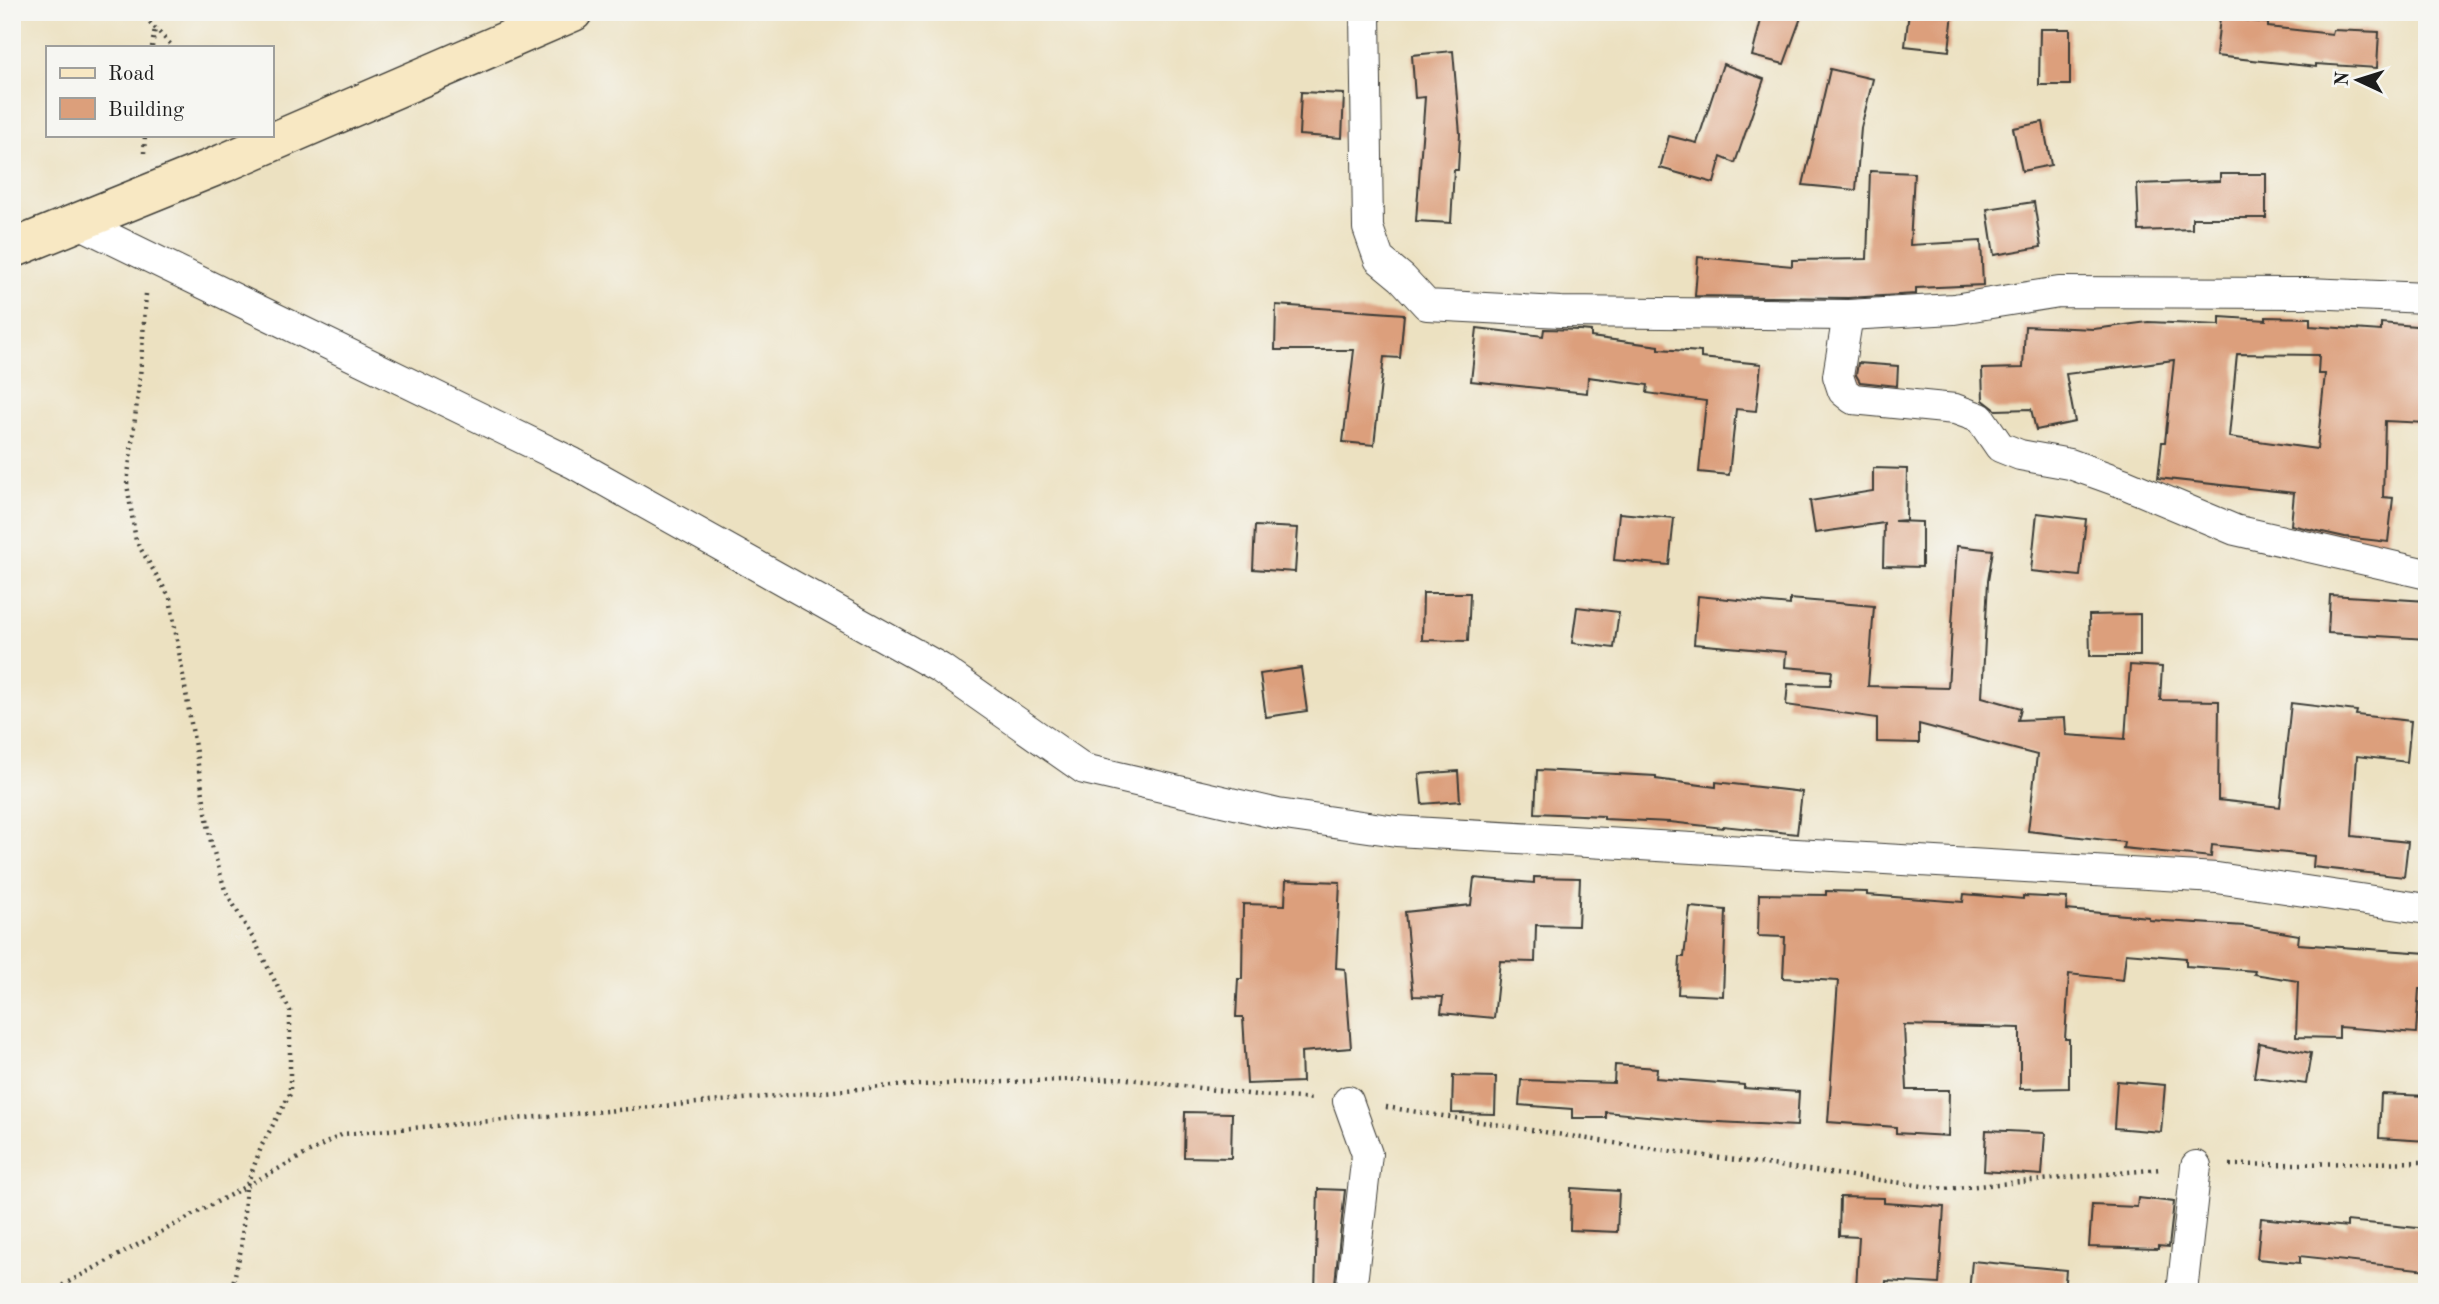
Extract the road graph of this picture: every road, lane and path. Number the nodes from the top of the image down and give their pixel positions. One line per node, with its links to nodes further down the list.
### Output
1 (140, 12): 4 (path)
2 (573, 12): 8 (main road)
3 (1365, 12): 13 (street)
4 (155, 27): 5 (path); 6 (path)
5 (152, 46)
6 (172, 46)
7 (145, 136): 8 (path)
8 (142, 196): 9 (main road)
9 (77, 222): 10 (main road); 11 (street)
10 (12, 249)
11 (148, 256): 15 (street); 19 (path)
12 (2427, 298): 13 (street)
13 (1847, 315): 14 (street)
14 (2427, 573)
15 (2427, 909)
16 (1348, 1101): 18 (path); 19 (path); 22 (street)
17 (2427, 1162): 18 (path)
18 (2196, 1166): 23 (street)
19 (246, 1187): 20 (path); 21 (path)
20 (50, 1292)
21 (231, 1292)
22 (1352, 1292)
23 (2182, 1292)

